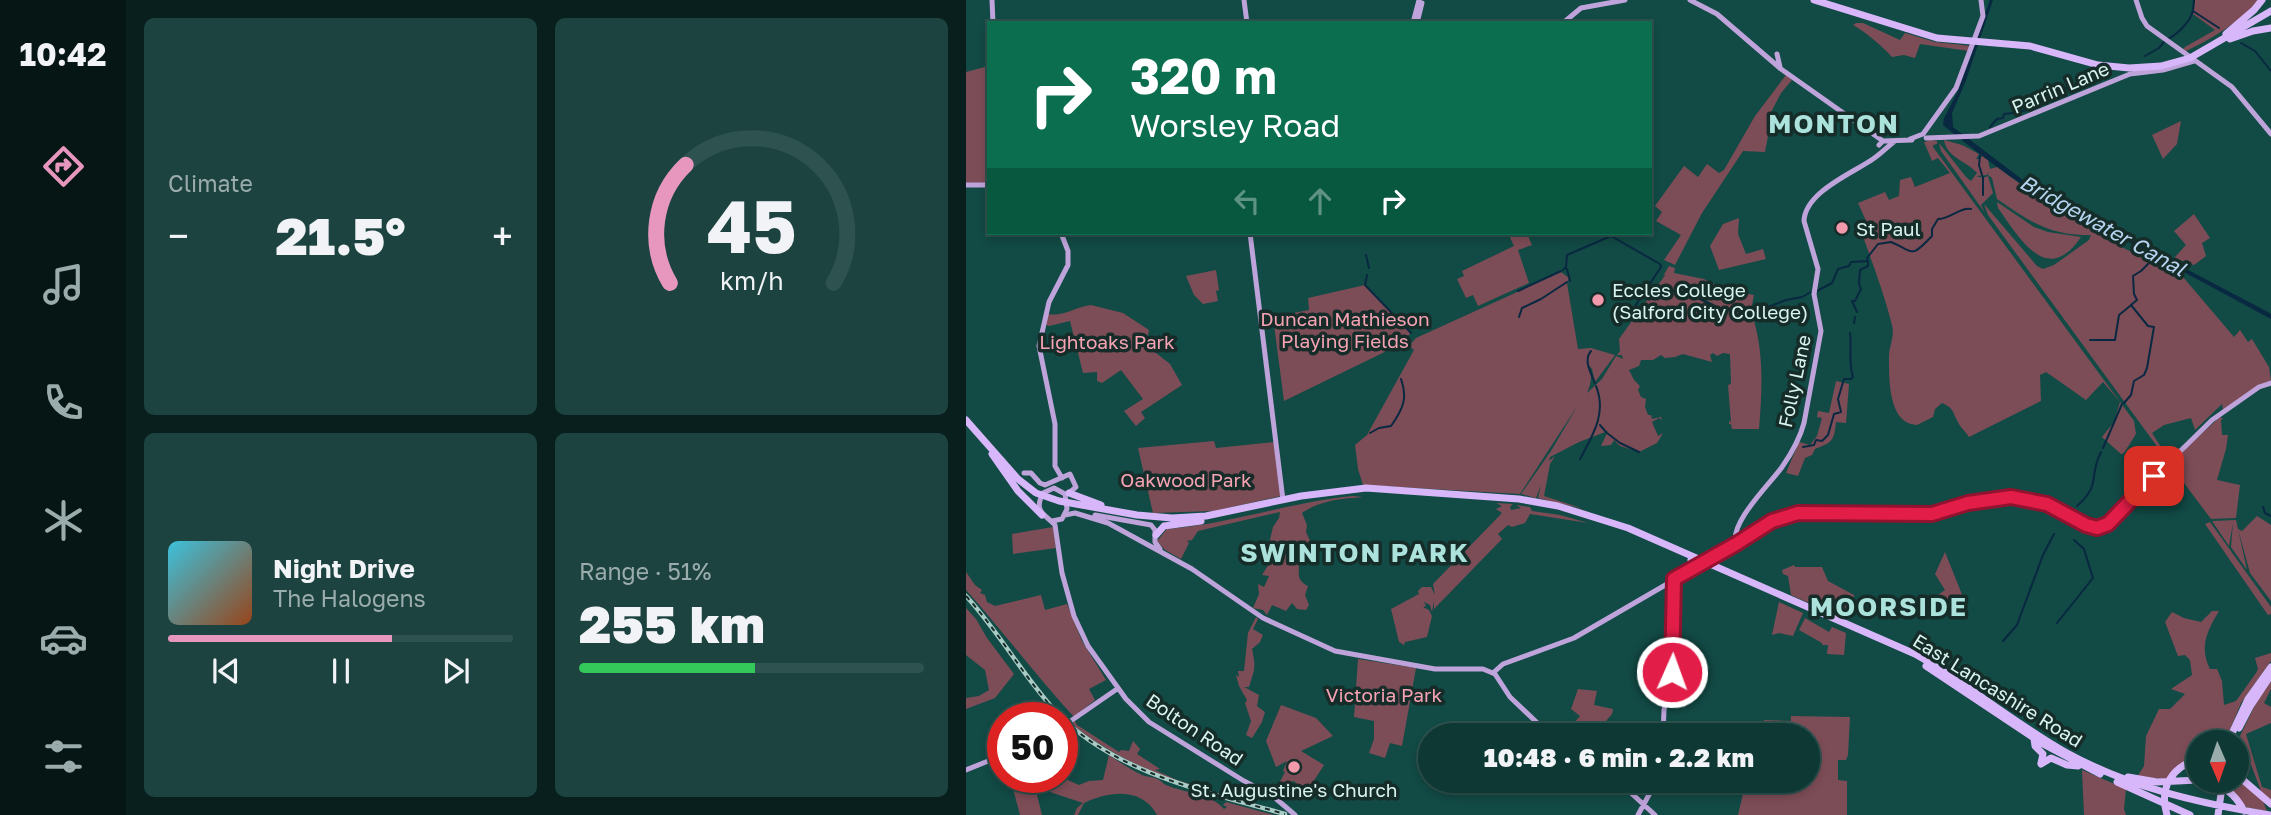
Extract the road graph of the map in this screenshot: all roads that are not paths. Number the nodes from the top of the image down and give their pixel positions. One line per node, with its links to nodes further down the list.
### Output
1 (992, 0): 12 (main road)
2 (1244, 0): 13 (main road)
3 (1421, 0): 14 (main road)
4 (1625, 0): 15 (main road)
5 (1689, 0): 22 (main road)
6 (1814, 0): 16 (highway)
7 (1828, 0): 16 (highway)
8 (1981, 0): 24 (main road)
9 (2136, 0): 21 (main road)
10 (2262, 0): 18 (highway)
11 (2271, 9): 18 (highway); 19 (highway)
12 (993, 21)
13 (1247, 21)
14 (1416, 21)
15 (1565, 21)
16 (1908, 28): 21 (highway)
17 (2271, 28): 19 (highway)
18 (2225, 34): 21 (highway)
19 (2201, 52): 21 (highway)
20 (1777, 54): 22 (main road)
21 (2188, 58): 23 (main road); 24 (main road, Parrin Lane)
22 (1781, 69): 25 (main road)
23 (2271, 135)
24 (1924, 136): 25 (main road, Parrin Lane)
25 (1883, 145): 49 (main road, Folly Lane)
26 (966, 185): 27 (main road)
27 (987, 185)
28 (1062, 235): 35 (main road)
29 (1250, 235): 37 (main road)
30 (2271, 383): 49 (main road)
31 (966, 421): 32 (highway); 34 (highway); 39 (highway)
32 (992, 453): 39 (highway); 40 (highway)
33 (1027, 466): 34 (main road)
34 (1026, 476): 36 (highway)
35 (1062, 478): 36 (main road); 39 (main road)
36 (1044, 492): 39 (main road); 40 (main road)
37 (1283, 497): 38 (highway, East Lancashire Road); 38 (highway, East Lancashire Road); 39 (highway, East Lancashire Road); 44 (highway, East Lancashire Road)
38 (1516, 501): 52 (highway, East Lancashire Road); 53 (highway, East Lancashire Road)
39 (1066, 503): 41 (main road); 42 (main road); 44 (highway, East Lancashire Road)
40 (1042, 515): 43 (main road)
41 (1064, 517): 43 (main road); 45 (main road); 46 (main road)
42 (1118, 519): 45 (main road); 47 (main road)
43 (1052, 521): 46 (main road, Bolton Road)
44 (1201, 521): 47 (highway)
45 (1116, 528): 48 (main road)
46 (1056, 533): 62 (main road, Bolton Road)
47 (1155, 536): 48 (main road); 50 (main road)
48 (1144, 543): 50 (main road)
49 (1736, 544): 51 (main road)
50 (1166, 554): 59 (main road)
51 (1717, 556): 53 (main road); 54 (highway)
52 (1691, 560): 53 (highway, East Lancashire Road); 55 (highway)
53 (1704, 563): 54 (highway, East Lancashire Road); 55 (main road); 68 (highway, East Lancashire Road)
54 (1716, 565): 69 (highway, East Lancashire Road)
55 (1691, 570): 56 (main road)
56 (1674, 579): 57 (main road); 65 (main road)
57 (1500, 665): 59 (main road); 61 (main road)
58 (2271, 667): 66 (highway)
59 (1493, 673): 61 (main road)
60 (2271, 675): 67 (highway)
61 (1498, 679): 64 (main road)
62 (1113, 689): 63 (main road); 85 (main road, Bolton Road)
63 (1078, 715)
64 (1537, 723)
65 (1663, 723)
66 (2236, 730)
67 (2237, 730)
68 (2034, 739): 72 (highway, East Lancashire Road); 72 (highway)
69 (2066, 752): 75 (highway); 90 (highway, East Lancashire Road)
70 (987, 761): 73 (main road)
71 (2186, 764): 83 (highway)
72 (2081, 765): 74 (highway, East Lancashire Road)
73 (966, 770)
74 (2100, 774): 83 (highway, East Lancashire Road); 83 (highway)
75 (2186, 780)
76 (2249, 785): 82 (highway)
77 (1632, 793): 81 (main road)
78 (1650, 793): 81 (main road)
79 (2219, 793): 89 (highway)
80 (2230, 793): 84 (highway)
81 (1643, 803): 86 (main road); 87 (main road)
82 (2271, 804)
83 (2163, 805): 84 (highway, East Lancashire Road); 88 (highway)
84 (2246, 813)
85 (1295, 815)
86 (1637, 815)
87 (1655, 815)
88 (2190, 815)
89 (2216, 815)
90 (2270, 815)

